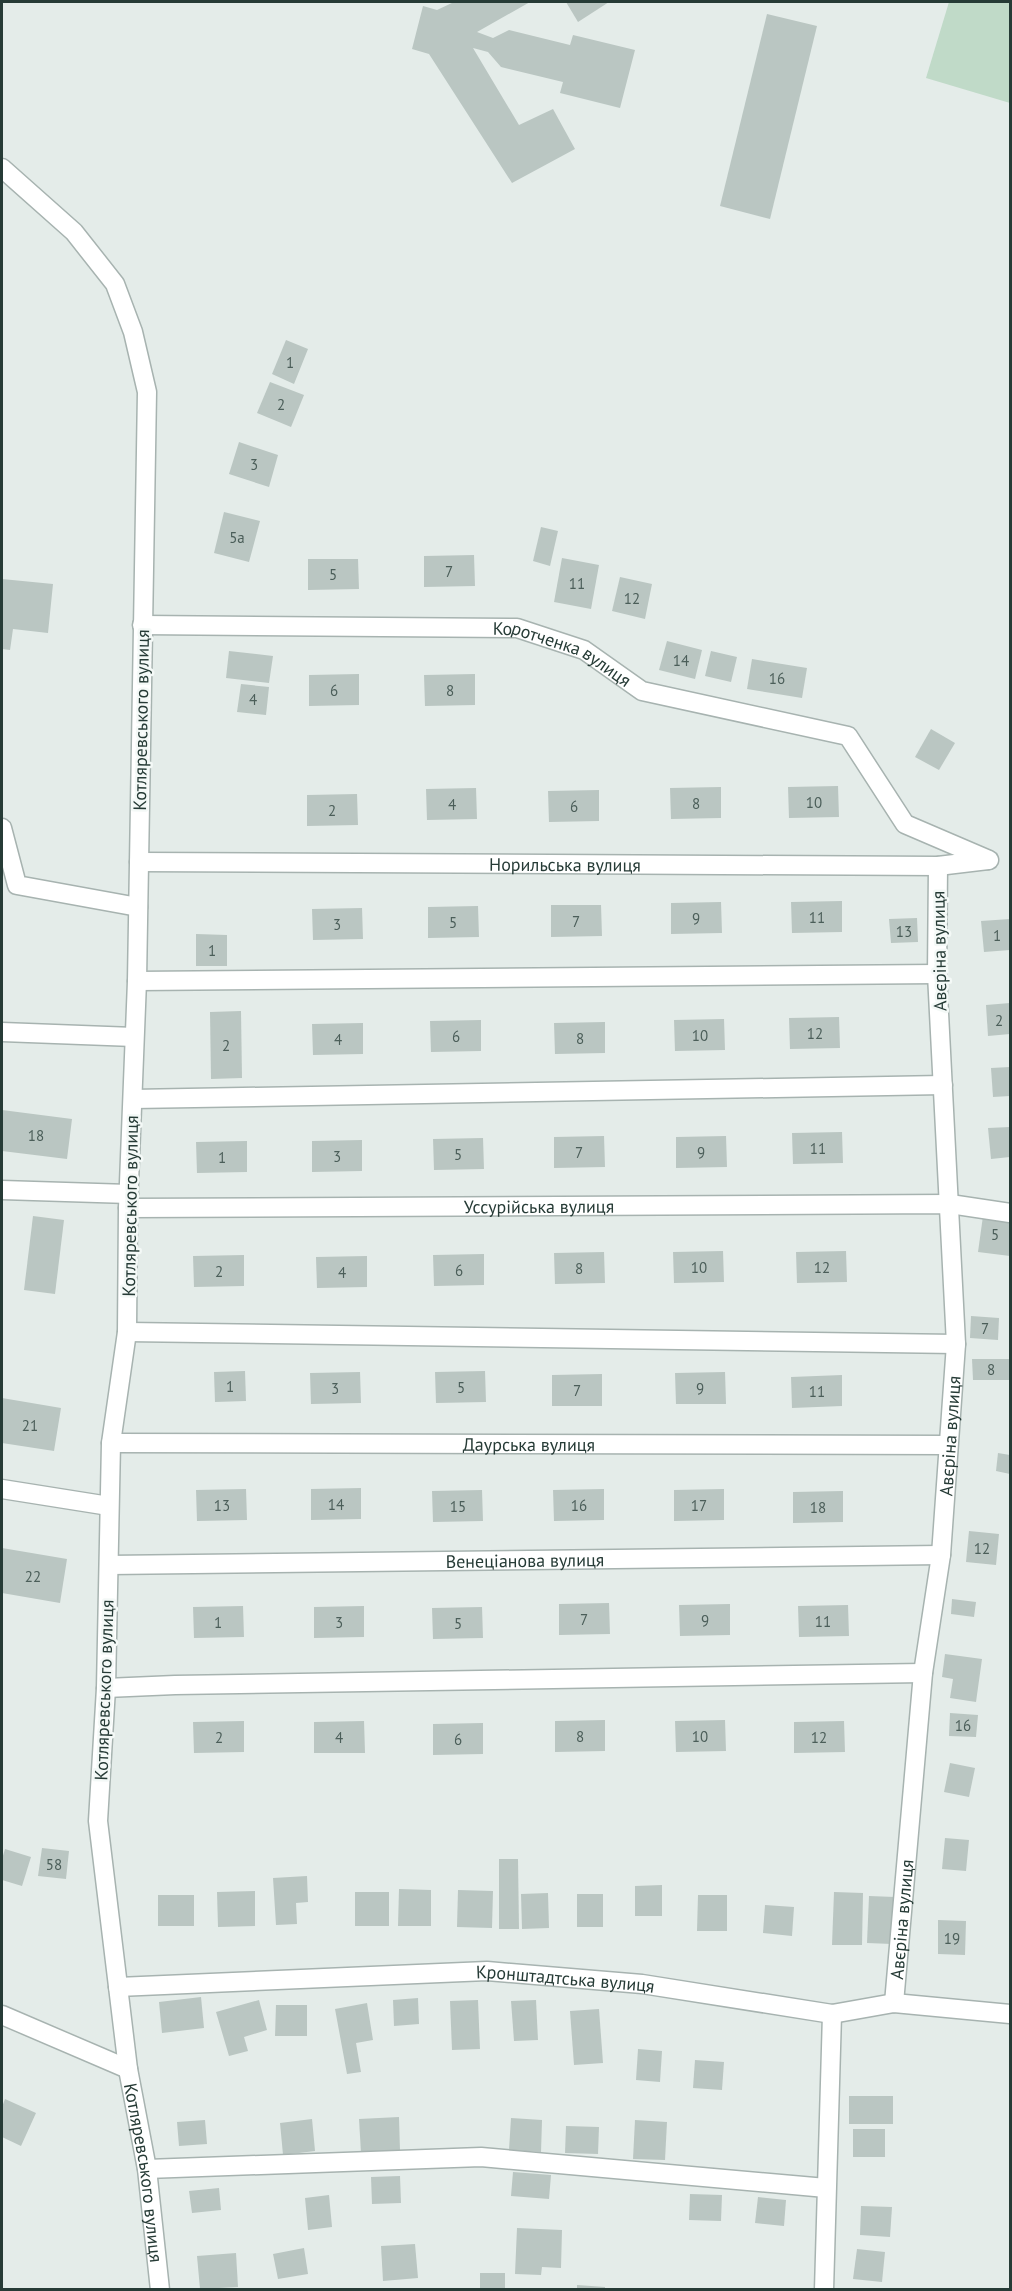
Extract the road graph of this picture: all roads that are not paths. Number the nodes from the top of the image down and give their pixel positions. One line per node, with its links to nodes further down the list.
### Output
1 (2, 168): 2 (street, Котляревського вулиця)
2 (142, 625): 4 (street, Коротченка вулиця); 5 (street, Котляревського вулиця)
3 (2, 828): 7 (street)
4 (990, 860): 6 (street, Норильська вулиця)
5 (139, 862): 6 (street, Норильська вулиця); 7 (street, Котляревського вулиця)
6 (938, 867): 8 (street, Авєріна вулиця)
7 (138, 907): 9 (street, Котляревського вулиця)
8 (937, 974): 9 (street); 12 (street, Авєріна вулиця)
9 (136, 981): 11 (street, Котляревського вулиця)
10 (2, 1032): 11 (street)
11 (134, 1037): 13 (street, Котляревського вулиця)
12 (943, 1085): 13 (street); 16 (street, Авєріна вулиця)
13 (133, 1099): 15 (street, Котляревського вулиця)
14 (2, 1190): 15 (street, Уссурійська вулиця)
15 (129, 1201): 16 (street, Уссурійська вулиця); 18 (street, Котляревського вулиця)
16 (950, 1204): 17 (street, Уссурійська вулиця); 19 (street, Авєріна вулиця)
17 (1011, 1214)
18 (127, 1332): 19 (street); 20 (street, Котляревського вулиця)
19 (957, 1344): 21 (street, Авєріна вулиця)
20 (111, 1443): 21 (street, Даурська вулиця); 23 (street, Котляревського вулиця)
21 (948, 1445): 24 (street, Авєріна вулиця)
22 (2, 1490): 23 (street)
23 (109, 1506): 25 (street, Котляревського вулиця)
24 (941, 1555): 25 (street, Венеціанова вулиця); 26 (street, Авєріна вулиця)
25 (109, 1565): 27 (street, Котляревського вулиця)
26 (923, 1673): 27 (street); 29 (street, Авєріна вулиця)
27 (106, 1688): 28 (street, Котляревського вулиця)
28 (118, 1987): 30 (street, Кронштадтська вулиця); 33 (street, Котляревського вулиця)
29 (894, 2003): 30 (street, Кронштадтська вулиця); 31 (street, Кронштадтська вулиця)
30 (832, 2014): 35 (street)
31 (1011, 2014)
32 (2, 2015): 33 (street)
33 (128, 2069): 34 (street, Котляревського вулиця)
34 (147, 2169): 35 (street); 36 (street, Котляревського вулиця)
35 (826, 2188): 37 (street)
36 (160, 2289)
37 (824, 2289)

